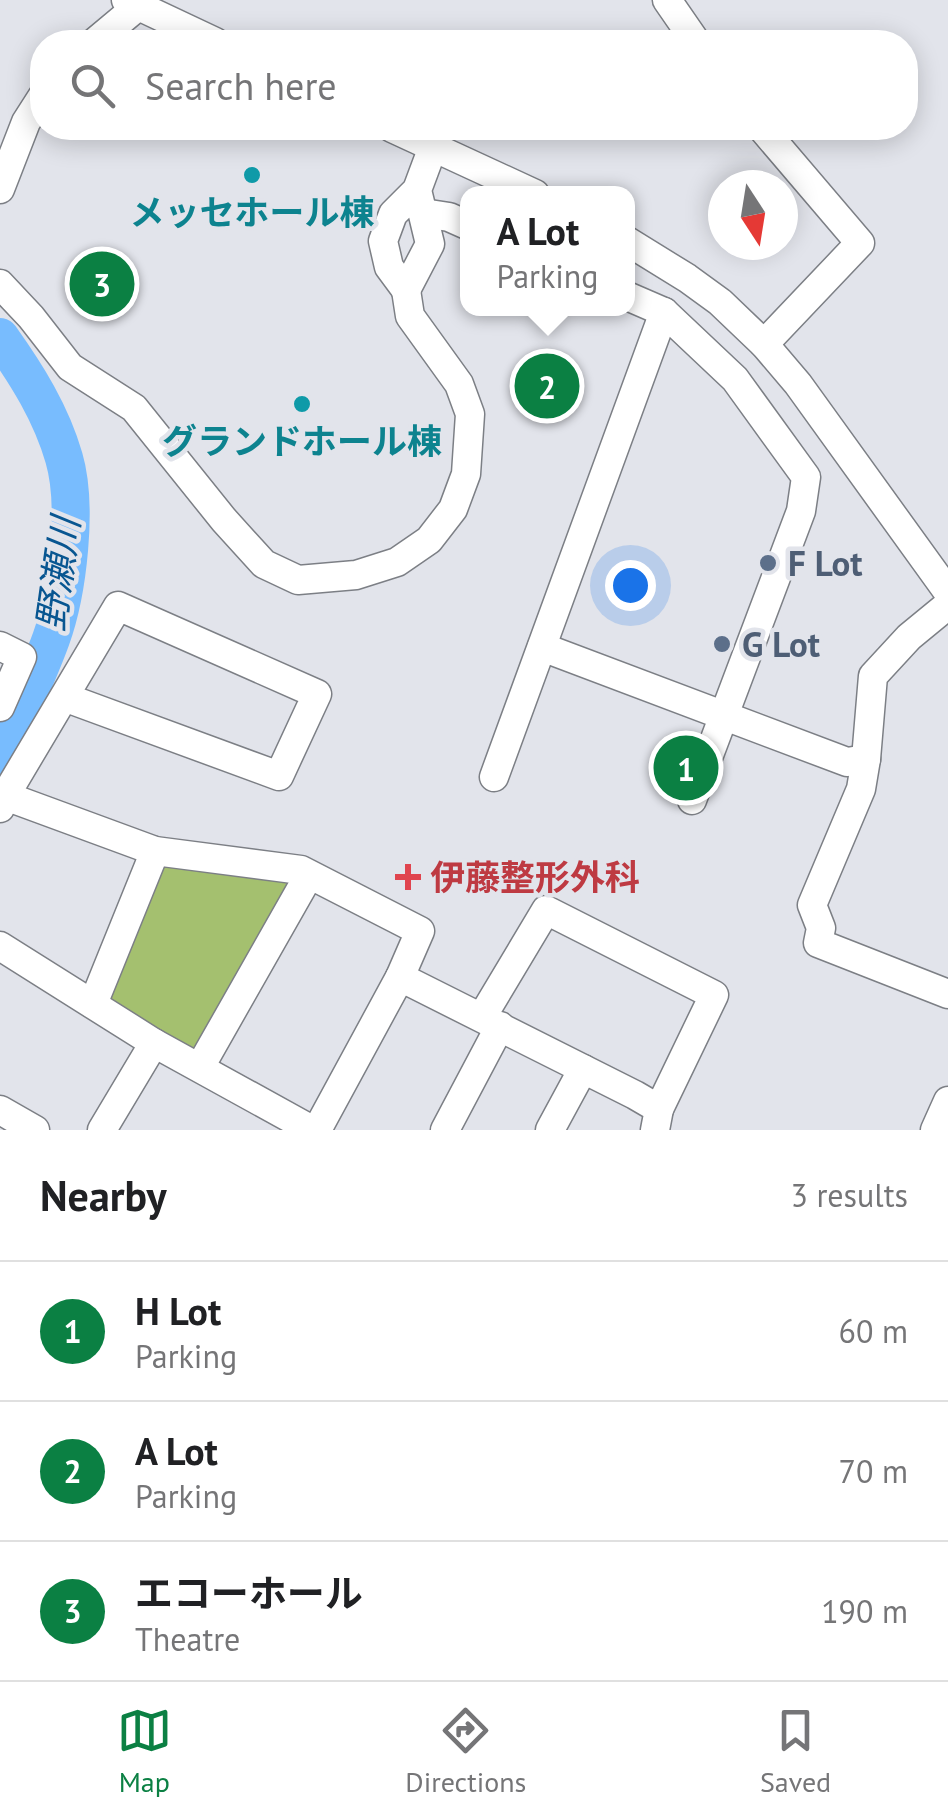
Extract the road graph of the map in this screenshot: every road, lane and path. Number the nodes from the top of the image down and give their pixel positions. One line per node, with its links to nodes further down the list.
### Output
1 (667, 0): 5 (street)
2 (132, 3): 3 (street); 4 (street)
3 (106, 30)
4 (189, 30)
5 (688, 30)
6 (30, 116): 11 (street)
7 (418, 140): 9 (street)
8 (772, 140): 19 (street)
9 (433, 147): 10 (street); 12 (street)
10 (518, 186)
11 (0, 188)
12 (420, 202): 13 (street); 16 (street); 16 (street)
13 (460, 222)
14 (635, 246): 19 (street)
15 (0, 284): 16 (street)
16 (406, 290)
17 (635, 299): 18 (street)
18 (664, 312): 23 (street); 26 (street)
19 (764, 344): 20 (street)
20 (948, 592)
21 (948, 604): 27 (street)
22 (0, 646): 25 (street)
23 (542, 647): 26 (street); 28 (street)
24 (64, 697): 24 (street); 29 (street)
25 (0, 707)
26 (722, 716): 27 (street); 30 (street)
27 (866, 759): 35 (street)
28 (494, 777)
29 (2, 800): 31 (street)
30 (692, 800)
31 (155, 851): 32 (street); 36 (street)
32 (309, 874): 34 (street); 39 (street)
33 (0, 946): 36 (street)
34 (400, 976): 37 (street); 46 (street)
35 (948, 994)
36 (93, 1004): 38 (street)
37 (491, 1022): 40 (street); 43 (street); 47 (street)
38 (154, 1043): 39 (street); 45 (street)
39 (200, 1067): 46 (street)
40 (583, 1068): 43 (street); 48 (street)
41 (948, 1101): 49 (street)
42 (1, 1115): 44 (street)
43 (657, 1120)
44 (35, 1130)
45 (102, 1130)
46 (315, 1130)
47 (445, 1130)
48 (550, 1130)
49 (935, 1130)

